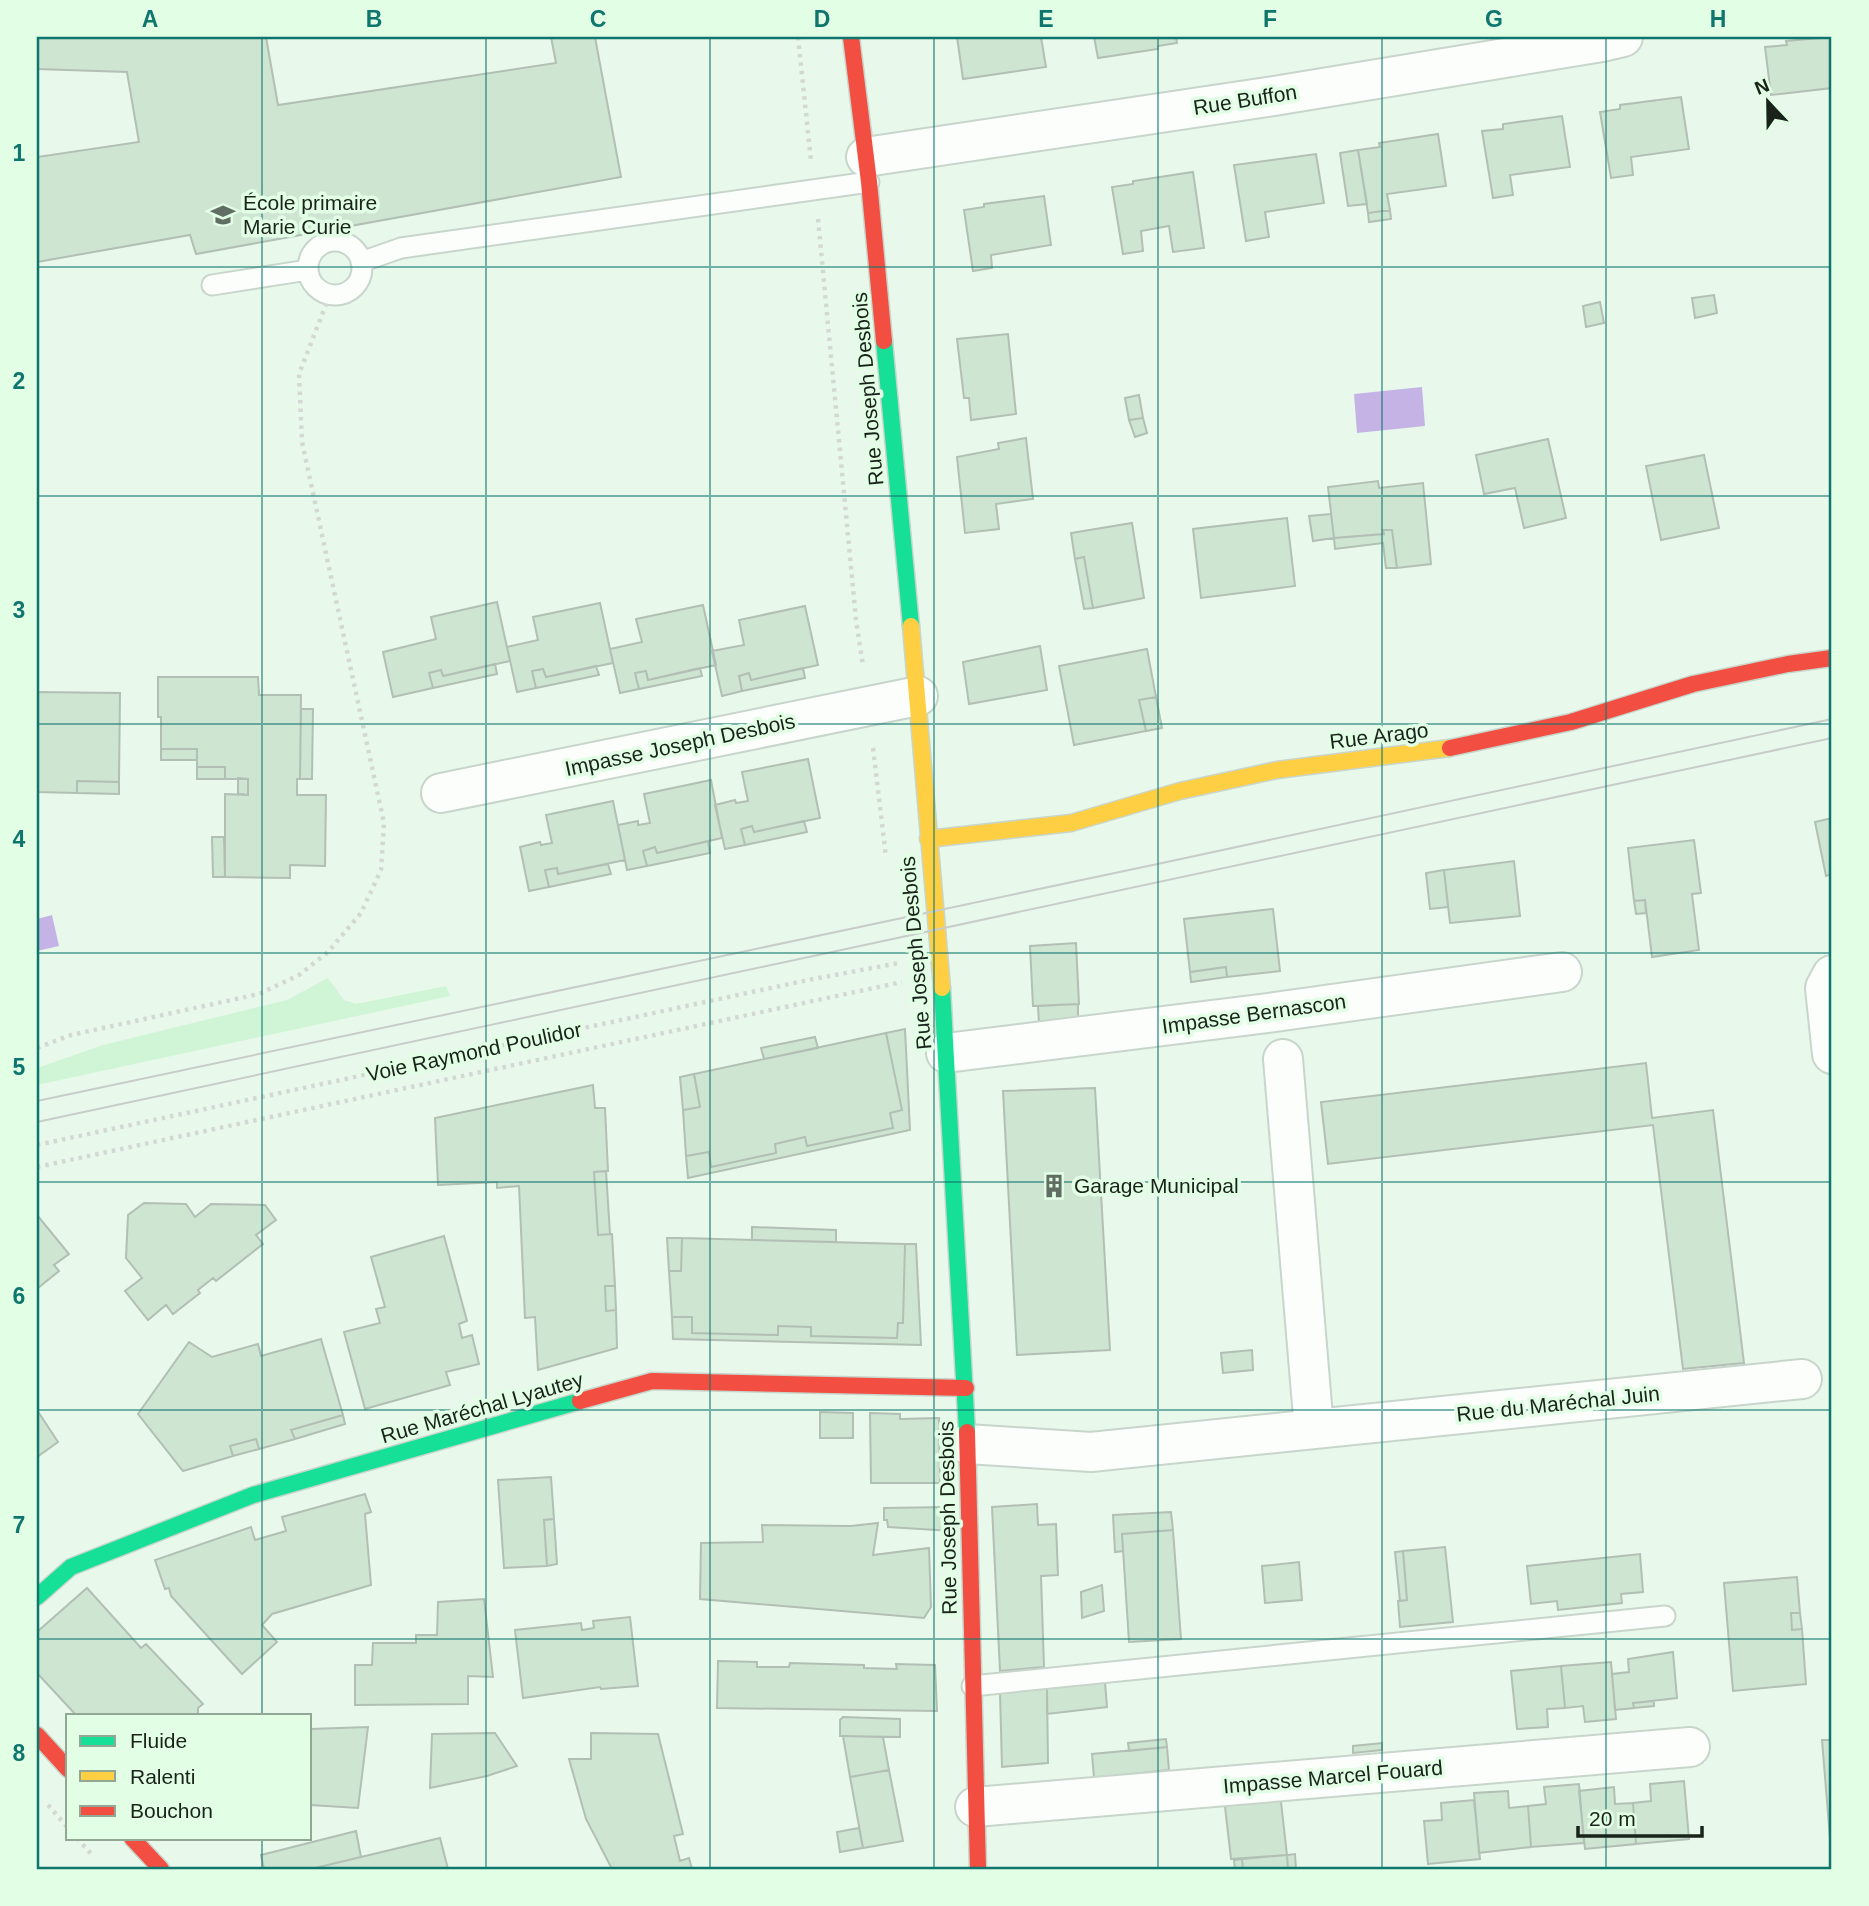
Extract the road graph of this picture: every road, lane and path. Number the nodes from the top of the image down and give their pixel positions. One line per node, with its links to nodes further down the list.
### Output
1 (798, 37): 5 (path)
2 (851, 37): 4 (street, Rue Joseph Desbois)
3 (1623, 37): 4 (street, Rue Buffon)
4 (868, 169): 5 (lane); 11 (street, Rue Joseph Desbois)
5 (815, 188): 6 (lane); 12 (path)
6 (361, 262): 7 (lane); 9 (lane)
7 (308, 270): 8 (lane); 9 (lane)
8 (212, 285)
9 (330, 294): 20 (path)
10 (1832, 659): 14 (street, Rue Arago)
11 (918, 696): 12 (street, Impasse Joseph Desbois); 14 (street, Rue Joseph Desbois)
12 (869, 706): 13 (street, Impasse Joseph Desbois); 15 (path)
13 (441, 793)
14 (928, 839): 21 (street, Rue Joseph Desbois)
15 (890, 866)
16 (911, 961): 24 (path, Voie Raymond Poulidor)
17 (1562, 972): 21 (street, Impasse Bernascon)
18 (1832, 975): 22 (street)
19 (914, 980): 25 (path)
20 (37, 1048)
21 (946, 1054): 27 (street, Rue Joseph Desbois)
22 (1832, 1054)
23 (1283, 1059): 28 (street)
24 (37, 1145)
25 (37, 1167)
26 (1802, 1379): 28 (street, Rue du Maréchal Juin)
27 (966, 1388): 29 (street, Rue Joseph Desbois); 30 (street, Rue Maréchal Lyautey)
28 (1314, 1429): 29 (street, Rue du Maréchal Juin)
29 (967, 1444): 32 (street, Rue Joseph Desbois)
30 (37, 1597)
31 (1665, 1616): 32 (lane)
32 (972, 1686): 37 (street, Rue Joseph Desbois)
33 (37, 1735): 35 (street)
34 (1690, 1747): 37 (street, Impasse Marcel Fouard)
35 (66, 1767)
36 (45, 1802): 38 (path)
37 (975, 1807): 41 (street, Rue Joseph Desbois)
38 (66, 1826)
39 (134, 1840): 40 (street)
40 (161, 1869)
41 (978, 1869)

